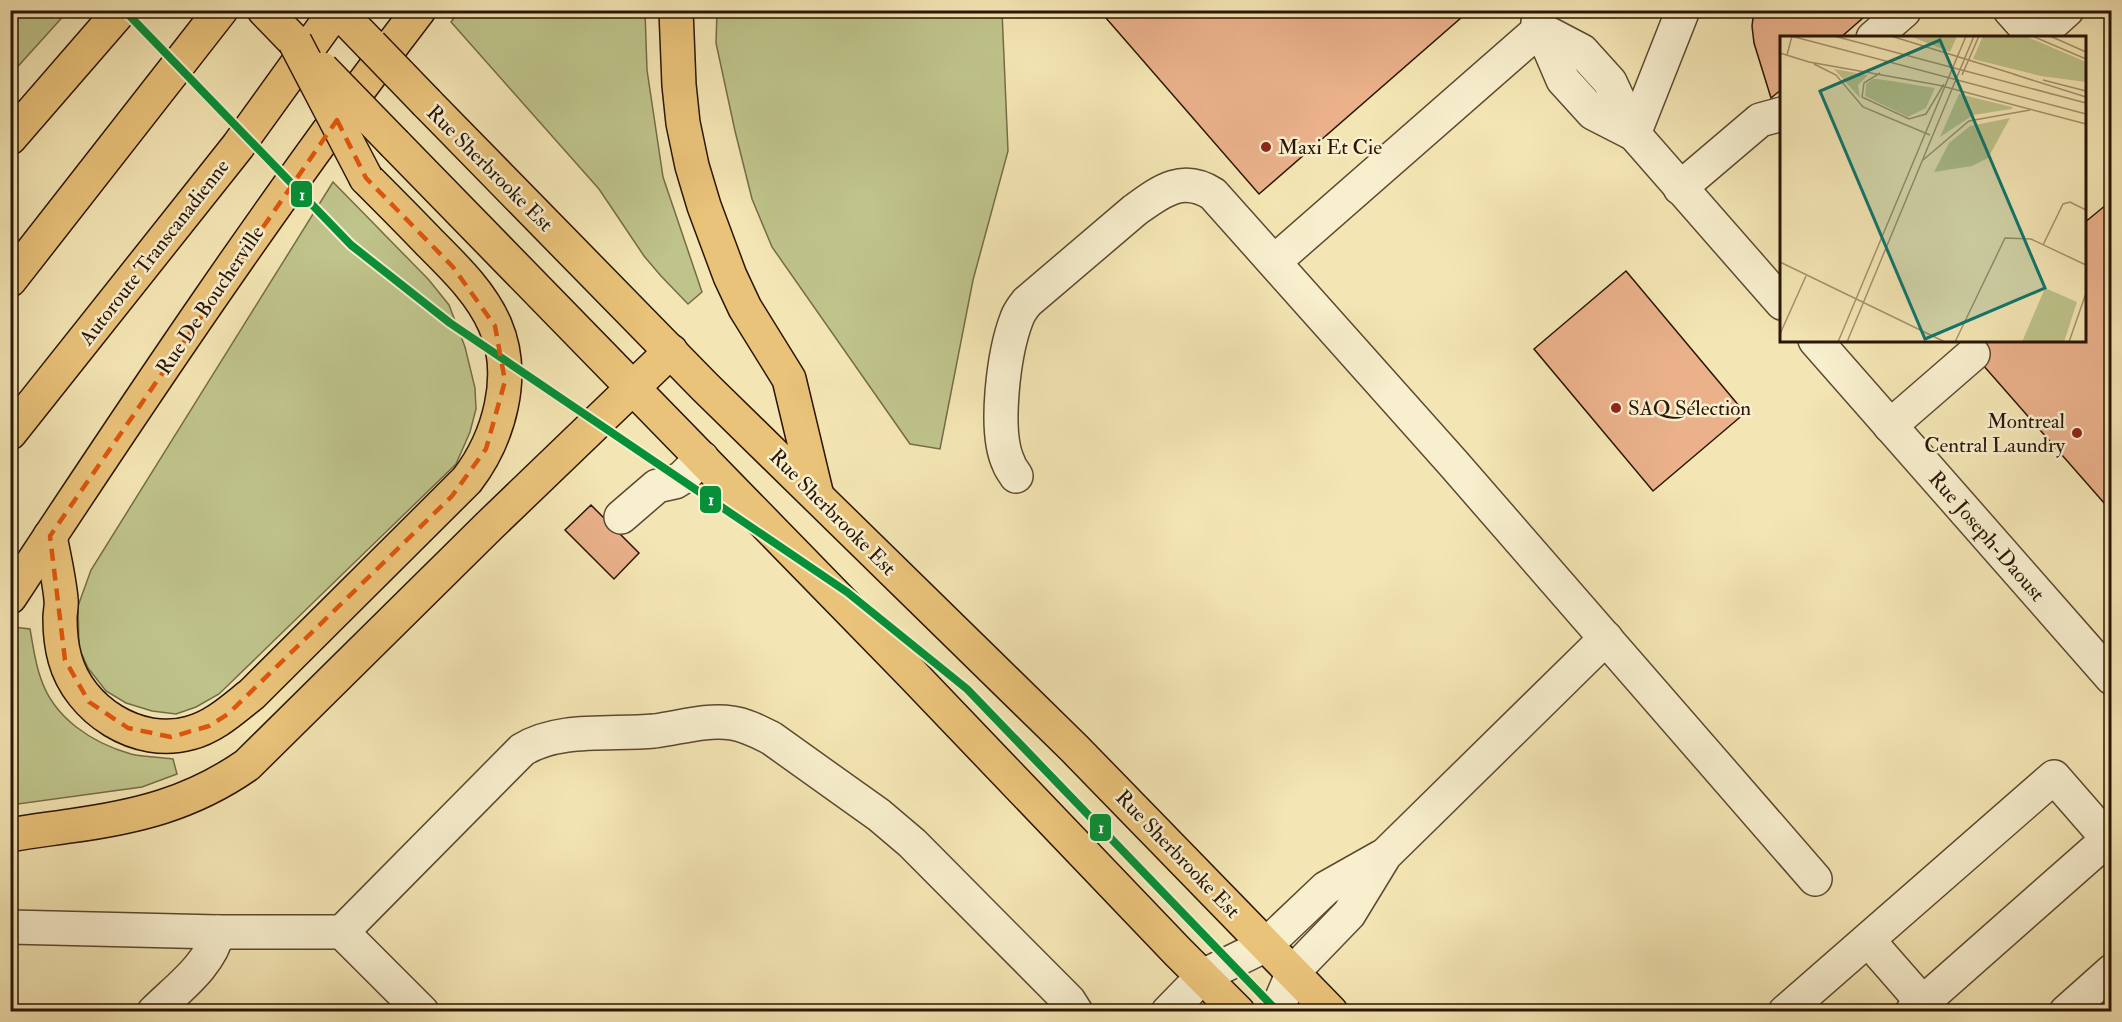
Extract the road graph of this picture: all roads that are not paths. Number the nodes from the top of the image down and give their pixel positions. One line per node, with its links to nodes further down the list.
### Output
1 (121, 10): 20 (main road)
2 (221, 10): 23 (main road)
3 (264, 10): 16 (main road)
4 (337, 10): 17 (main road, Rue Sherbrooke Est); 30 (main road, Autoroute Transcanadienne)
5 (353, 10): 17 (main road)
6 (419, 10): 35 (main road, Rue De Boucherville)
7 (676, 10): 33 (main road)
8 (1683, 10): 19 (street)
9 (2010, 10): 14 (street)
10 (2067, 10): 15 (street)
11 (1904, 11): 13 (street)
12 (1538, 20): 19 (street); 22 (street)
13 (1875, 36)
14 (2034, 36)
15 (2038, 36)
16 (295, 42): 28 (main road, bridge); 35 (main road, bridge)
17 (371, 45): 26 (main road, Rue Sherbrooke Est, bridge)
18 (1780, 115): 21 (street)
19 (1634, 134): 21 (street)
20 (10, 138)
21 (1680, 188): 24 (street)
22 (1274, 262): 32 (street); 37 (street)
23 (10, 280)
24 (1780, 301)
25 (1817, 342): 29 (street, Rue Joseph-Daoust)
26 (671, 351): 28 (main road); 33 (main road, Rue Sherbrooke Est)
27 (1973, 354): 29 (street)
28 (633, 388): 31 (main road); 39 (main road)
29 (1890, 426): 38 (street, Rue Joseph-Daoust)
30 (10, 434)
31 (702, 458): 34 (street); 49 (main road)
32 (1016, 476)
33 (817, 496): 46 (main road, Rue Sherbrooke Est)
34 (621, 517)
35 (50, 536): 36 (main road, Rue De Boucherville)
36 (10, 597)
37 (1606, 638): 40 (street); 41 (street)
38 (2112, 678)
39 (10, 835)
40 (1385, 855): 46 (street); 48 (street)
41 (1815, 879)
42 (10, 927): 43 (street)
43 (218, 932): 44 (street); 51 (street)
44 (342, 932): 52 (street); 53 (street)
45 (1868, 940): 50 (street); 50 (street); 58 (street)
46 (1266, 945): 48 (main road, Rue Sherbrooke Est); 49 (street)
47 (2112, 971): 59 (street)
48 (1293, 972): 56 (street); 57 (main road, Rue Sherbrooke Est)
49 (1203, 976): 54 (street); 55 (main road)
50 (1922, 1008)
51 (154, 1011)
52 (423, 1011)
53 (1076, 1011)
54 (1168, 1011)
55 (1238, 1011)
56 (1276, 1011)
57 (1331, 1011)
58 (1785, 1011)
59 (2066, 1011)

